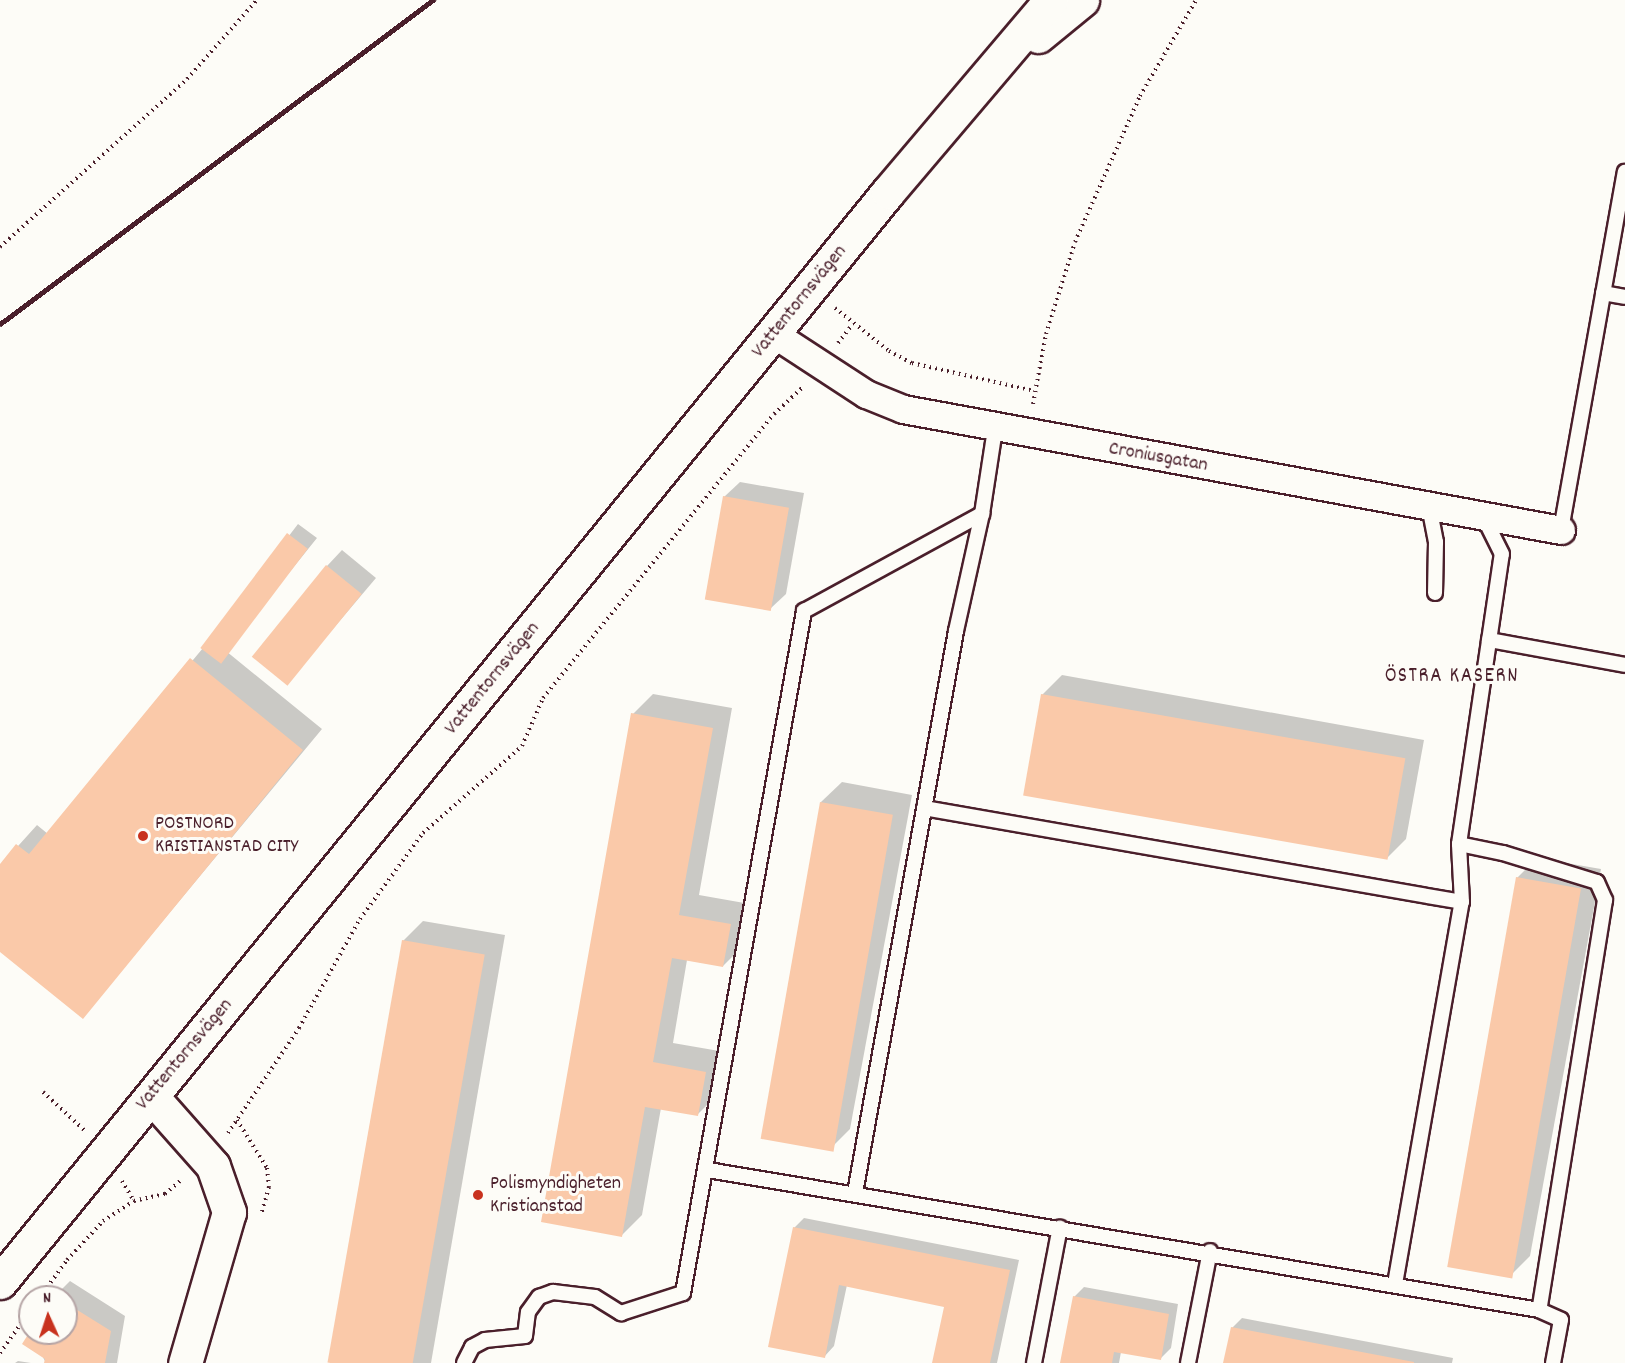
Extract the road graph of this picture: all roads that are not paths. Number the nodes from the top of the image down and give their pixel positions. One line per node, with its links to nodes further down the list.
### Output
1 (1051, 0): 3 (street, Vattentornsvägen)
2 (1082, 0): 3 (street, Vattentornsvägen)
3 (989, 78): 7 (street, Vattentornsvägen)
4 (1625, 172): 5 (lane)
5 (1603, 293): 6 (lane); 12 (lane)
6 (1625, 297)
7 (774, 334): 8 (street, Croniusgatan); 19 (street, Vattentornsvägen)
8 (995, 429): 9 (street, Croniusgatan); 10 (lane)
9 (1429, 506): 11 (street, Croniusgatan); 13 (lane)
10 (982, 514): 16 (lane); 20 (lane)
11 (1483, 516): 12 (street, Croniusgatan); 14 (lane)
12 (1561, 530)
13 (1435, 593)
14 (1489, 640): 15 (lane); 17 (lane)
15 (1625, 665)
16 (924, 808): 18 (lane); 21 (lane)
17 (1459, 844): 18 (lane); 26 (lane)
18 (1462, 902): 25 (lane)
19 (152, 1097): 24 (street, Vattentornsvägen); 27 (street)
20 (708, 1170): 21 (lane); 28 (lane)
21 (855, 1193): 22 (lane)
22 (1060, 1227): 23 (lane); 29 (lane)
23 (1210, 1251): 25 (lane); 30 (lane)
24 (0, 1282)
25 (1395, 1284): 26 (lane)
26 (1539, 1310): 31 (lane)
27 (185, 1363)
28 (464, 1363)
29 (1034, 1363)
30 (1188, 1363)
31 (1552, 1363)

